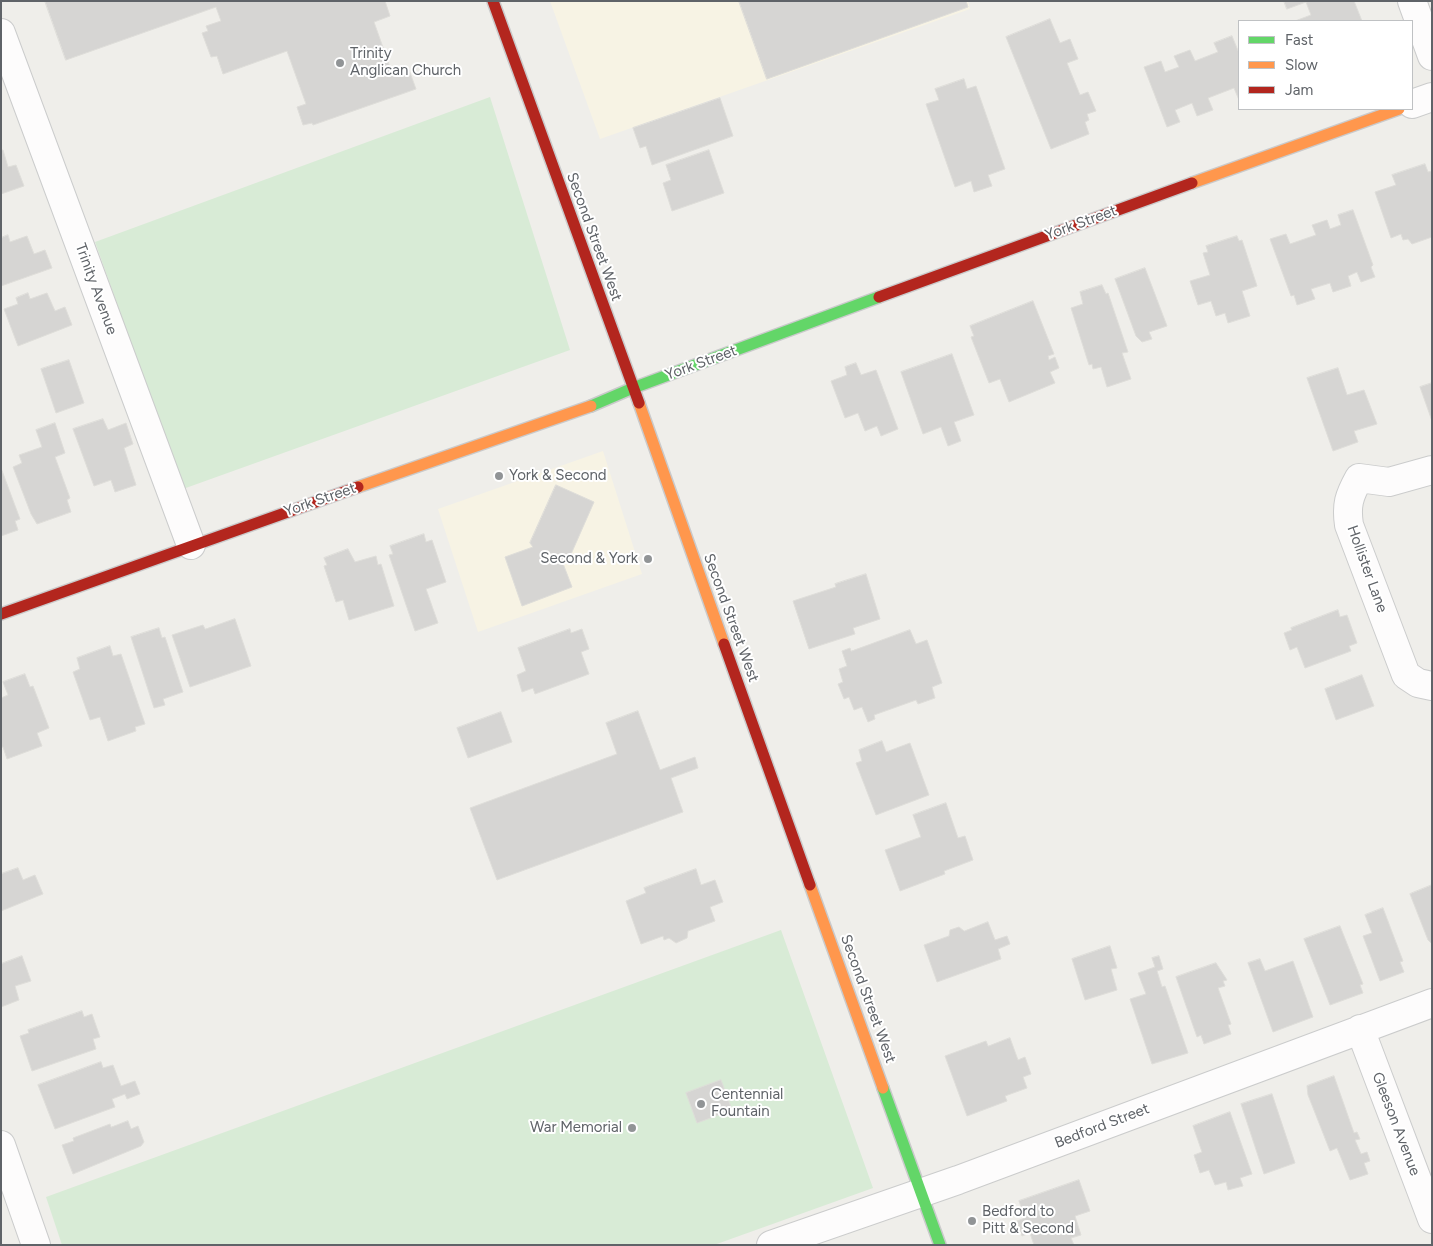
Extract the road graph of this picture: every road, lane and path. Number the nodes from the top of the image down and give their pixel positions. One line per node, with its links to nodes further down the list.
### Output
1 (493, 1): 8 (street, Second Street West)
2 (1412, 1): 4 (street)
3 (1, 33): 10 (street, Trinity Avenue)
4 (1432, 56)
5 (1432, 97): 6 (street)
6 (1413, 104)
7 (1396, 110): 8 (street, York Street)
8 (633, 388): 10 (street, York Street); 16 (street, Second Street West)
9 (1432, 470): 12 (street, Hollister Lane)
10 (190, 545): 11 (street, York Street)
11 (1, 614)
12 (1432, 686)
13 (1432, 1003): 14 (street, Bedford Street)
14 (1360, 1029): 16 (street, Bedford Street); 17 (street, Gleeson Avenue)
15 (1, 1145): 18 (street)
16 (921, 1193): 19 (street, Bedford Street); 20 (street, Second Street West)
17 (1432, 1218)
18 (36, 1245)
19 (771, 1245)
20 (940, 1245)

